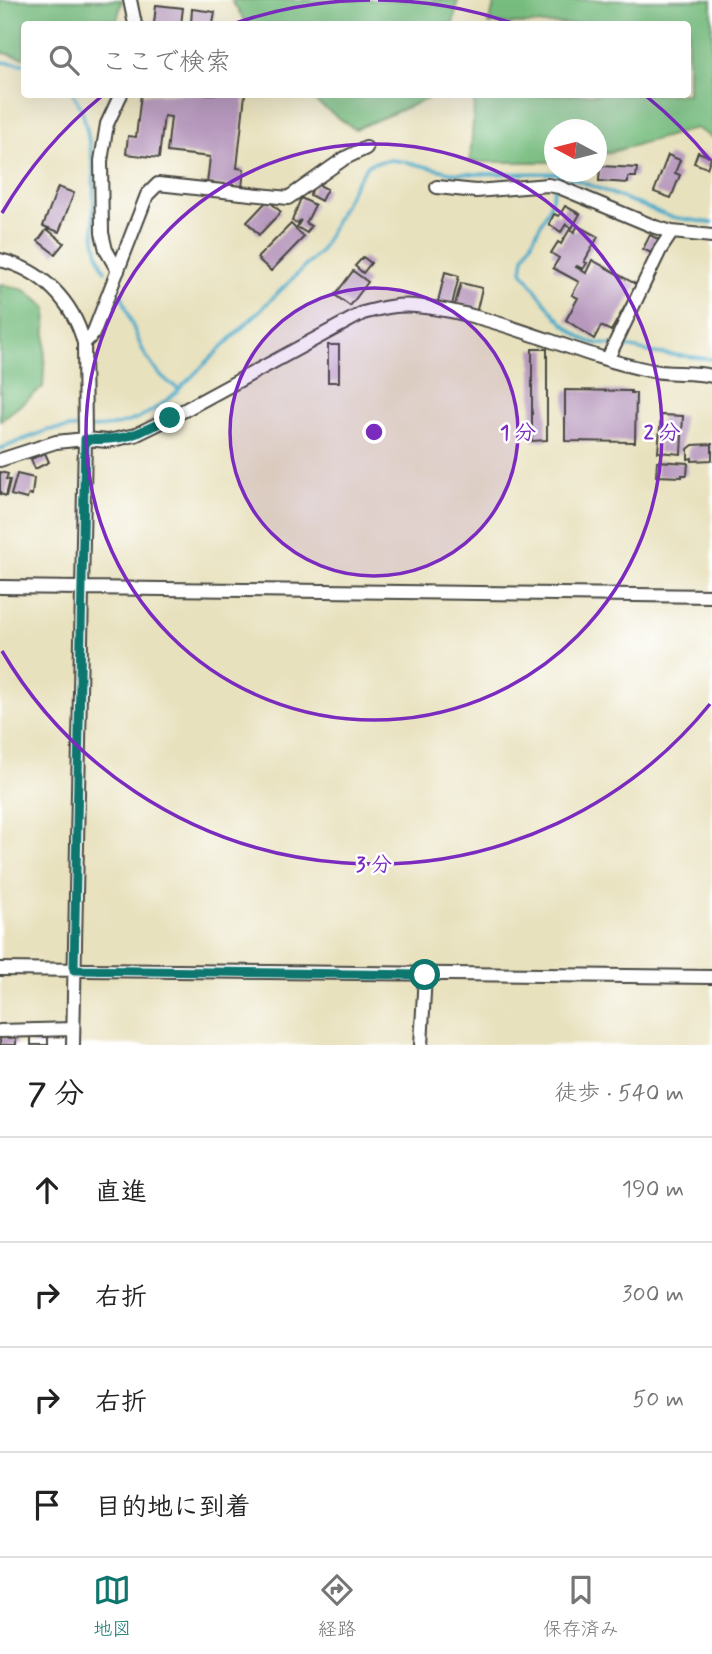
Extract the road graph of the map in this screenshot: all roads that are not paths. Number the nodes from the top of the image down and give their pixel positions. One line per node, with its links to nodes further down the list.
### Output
1 (130, 0): 2 (street)
2 (134, 21)
3 (119, 98): 9 (street)
4 (366, 148): 9 (street)
5 (437, 187): 6 (street)
6 (671, 232): 7 (street); 11 (street)
7 (712, 236)
8 (0, 260): 10 (street)
9 (117, 271): 10 (street)
10 (84, 343): 13 (street)
11 (608, 358): 12 (street); 13 (street)
12 (712, 376)
13 (85, 431): 14 (street); 16 (street)
14 (0, 460)
15 (0, 587): 16 (street)
16 (82, 588): 17 (street); 19 (street)
17 (712, 596)
18 (0, 969): 19 (street)
19 (74, 970): 20 (street); 22 (street)
20 (425, 975): 21 (street); 25 (street)
21 (712, 977)
22 (73, 1029): 23 (street); 24 (street)
23 (0, 1031)
24 (72, 1045)
25 (421, 1045)

